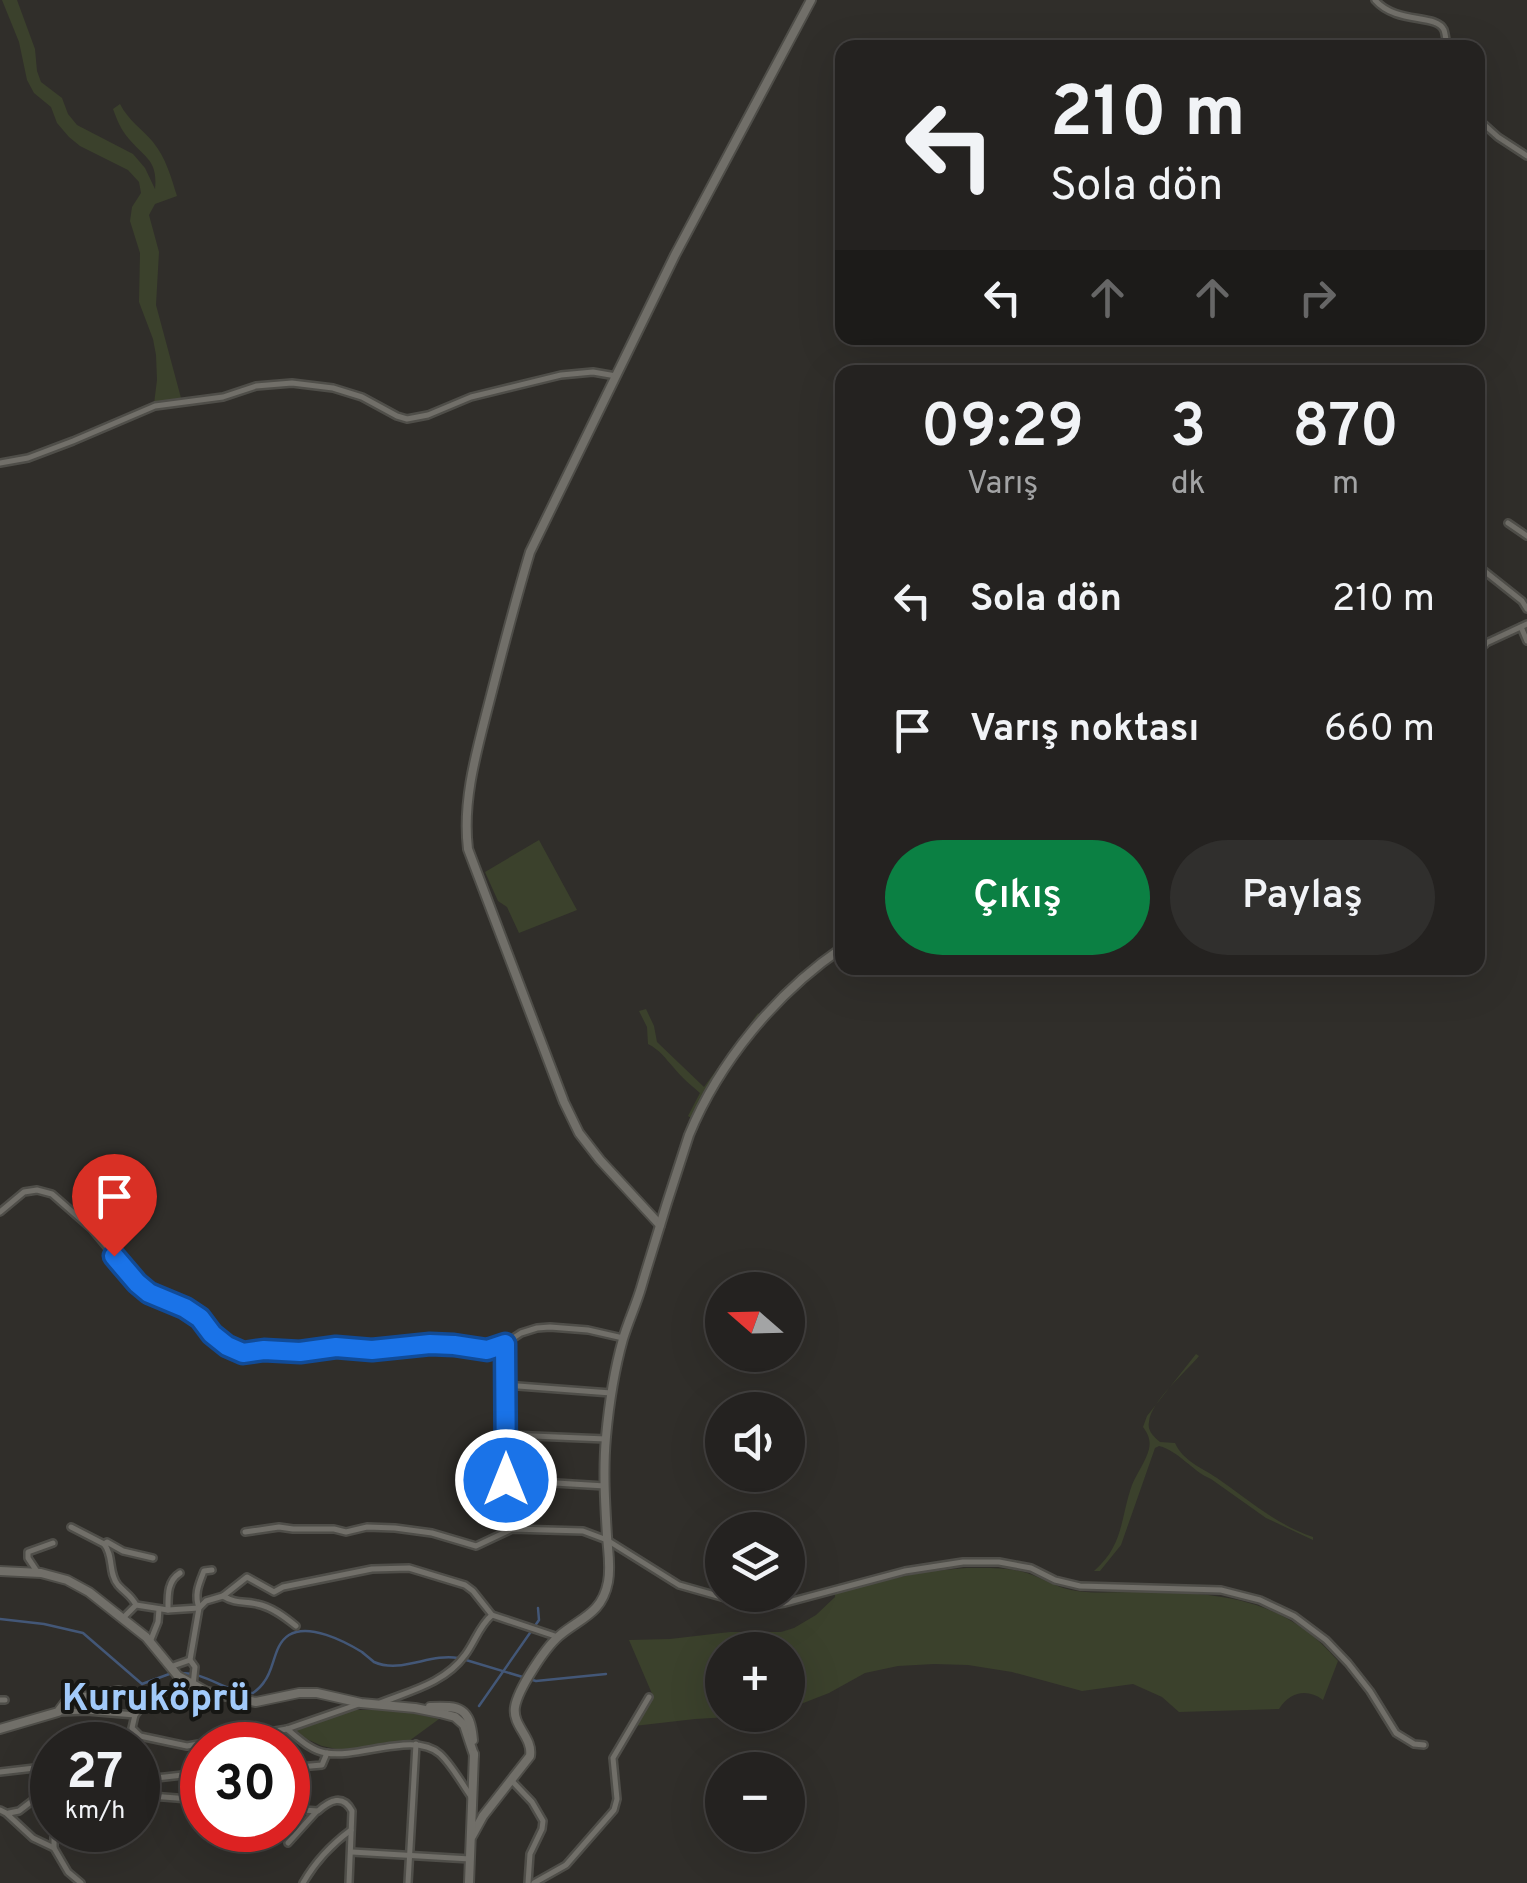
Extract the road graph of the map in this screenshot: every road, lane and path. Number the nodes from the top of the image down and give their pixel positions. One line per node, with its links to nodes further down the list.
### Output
1 (811, 0): 6 (street)
2 (1375, 0): 3 (street)
3 (1446, 40)
4 (1485, 125): 5 (street)
5 (1527, 156)
6 (616, 376): 7 (street); 17 (street)
7 (0, 463)
8 (1508, 522): 9 (street)
9 (1527, 536)
10 (1485, 572): 11 (street)
11 (1527, 609)
12 (1524, 626): 13 (street); 14 (street)
13 (1527, 641)
14 (1485, 643)
15 (835, 953): 17 (street)
16 (0, 1212): 19 (street)
17 (660, 1225): 18 (street)
18 (624, 1338): 19 (street); 21 (street)
19 (505, 1344): 20 (street)
20 (506, 1385): 21 (street); 22 (street)
21 (612, 1392): 23 (street)
22 (506, 1435): 23 (street); 24 (street)
23 (606, 1439): 24 (street)
24 (604, 1486): 27 (street)
25 (72, 1527): 29 (street)
26 (245, 1532): 27 (street)
27 (607, 1540): 43 (street); 59 (street)
28 (53, 1544): 33 (street)
29 (104, 1544): 30 (street); 36 (street)
30 (153, 1558)
31 (212, 1570): 38 (street)
32 (0, 1571): 33 (street)
33 (38, 1572): 41 (street)
34 (180, 1573): 39 (street)
35 (224, 1596): 38 (street); 40 (street); 42 (street)
36 (136, 1605): 37 (street); 41 (street)
37 (159, 1608): 39 (street); 44 (street)
38 (200, 1608): 39 (street); 45 (street)
39 (168, 1610)
40 (492, 1615): 43 (street); 52 (street)
41 (122, 1619): 44 (street)
42 (296, 1626)
43 (558, 1637): 65 (street)
44 (150, 1642): 46 (street)
45 (193, 1664): 46 (street); 47 (street)
46 (169, 1668): 47 (street)
47 (194, 1681): 48 (street)
48 (207, 1692): 50 (street); 51 (street)
49 (649, 1697): 84 (street)
50 (148, 1699): 53 (street); 54 (street)
51 (361, 1704): 52 (street); 56 (street)
52 (379, 1704): 66 (street)
53 (58, 1712): 54 (street); 57 (street)
54 (135, 1715): 55 (street)
55 (133, 1722)
56 (305, 1722)
57 (0, 1730)
58 (416, 1744): 61 (street); 66 (street); 77 (street)
59 (1424, 1746)
60 (310, 1747): 61 (street)
61 (326, 1753): 62 (street)
62 (310, 1766)
63 (30, 1769): 64 (street)
64 (0, 1772)
65 (512, 1781): 74 (street); 84 (street)
66 (474, 1800): 74 (street)
67 (30, 1802): 70 (street)
68 (310, 1810): 69 (street)
69 (318, 1811): 71 (street); 72 (street)
70 (3, 1812): 73 (street)
71 (310, 1820)
72 (352, 1829): 76 (street); 80 (street)
73 (30, 1835)
74 (472, 1836): 78 (street)
75 (56, 1852): 79 (street)
76 (352, 1852): 77 (street); 81 (street)
77 (410, 1854): 78 (street); 82 (street)
78 (470, 1859): 83 (street)
79 (80, 1883)
80 (303, 1883)
81 (349, 1883)
82 (408, 1883)
83 (468, 1883)
84 (531, 1883)

